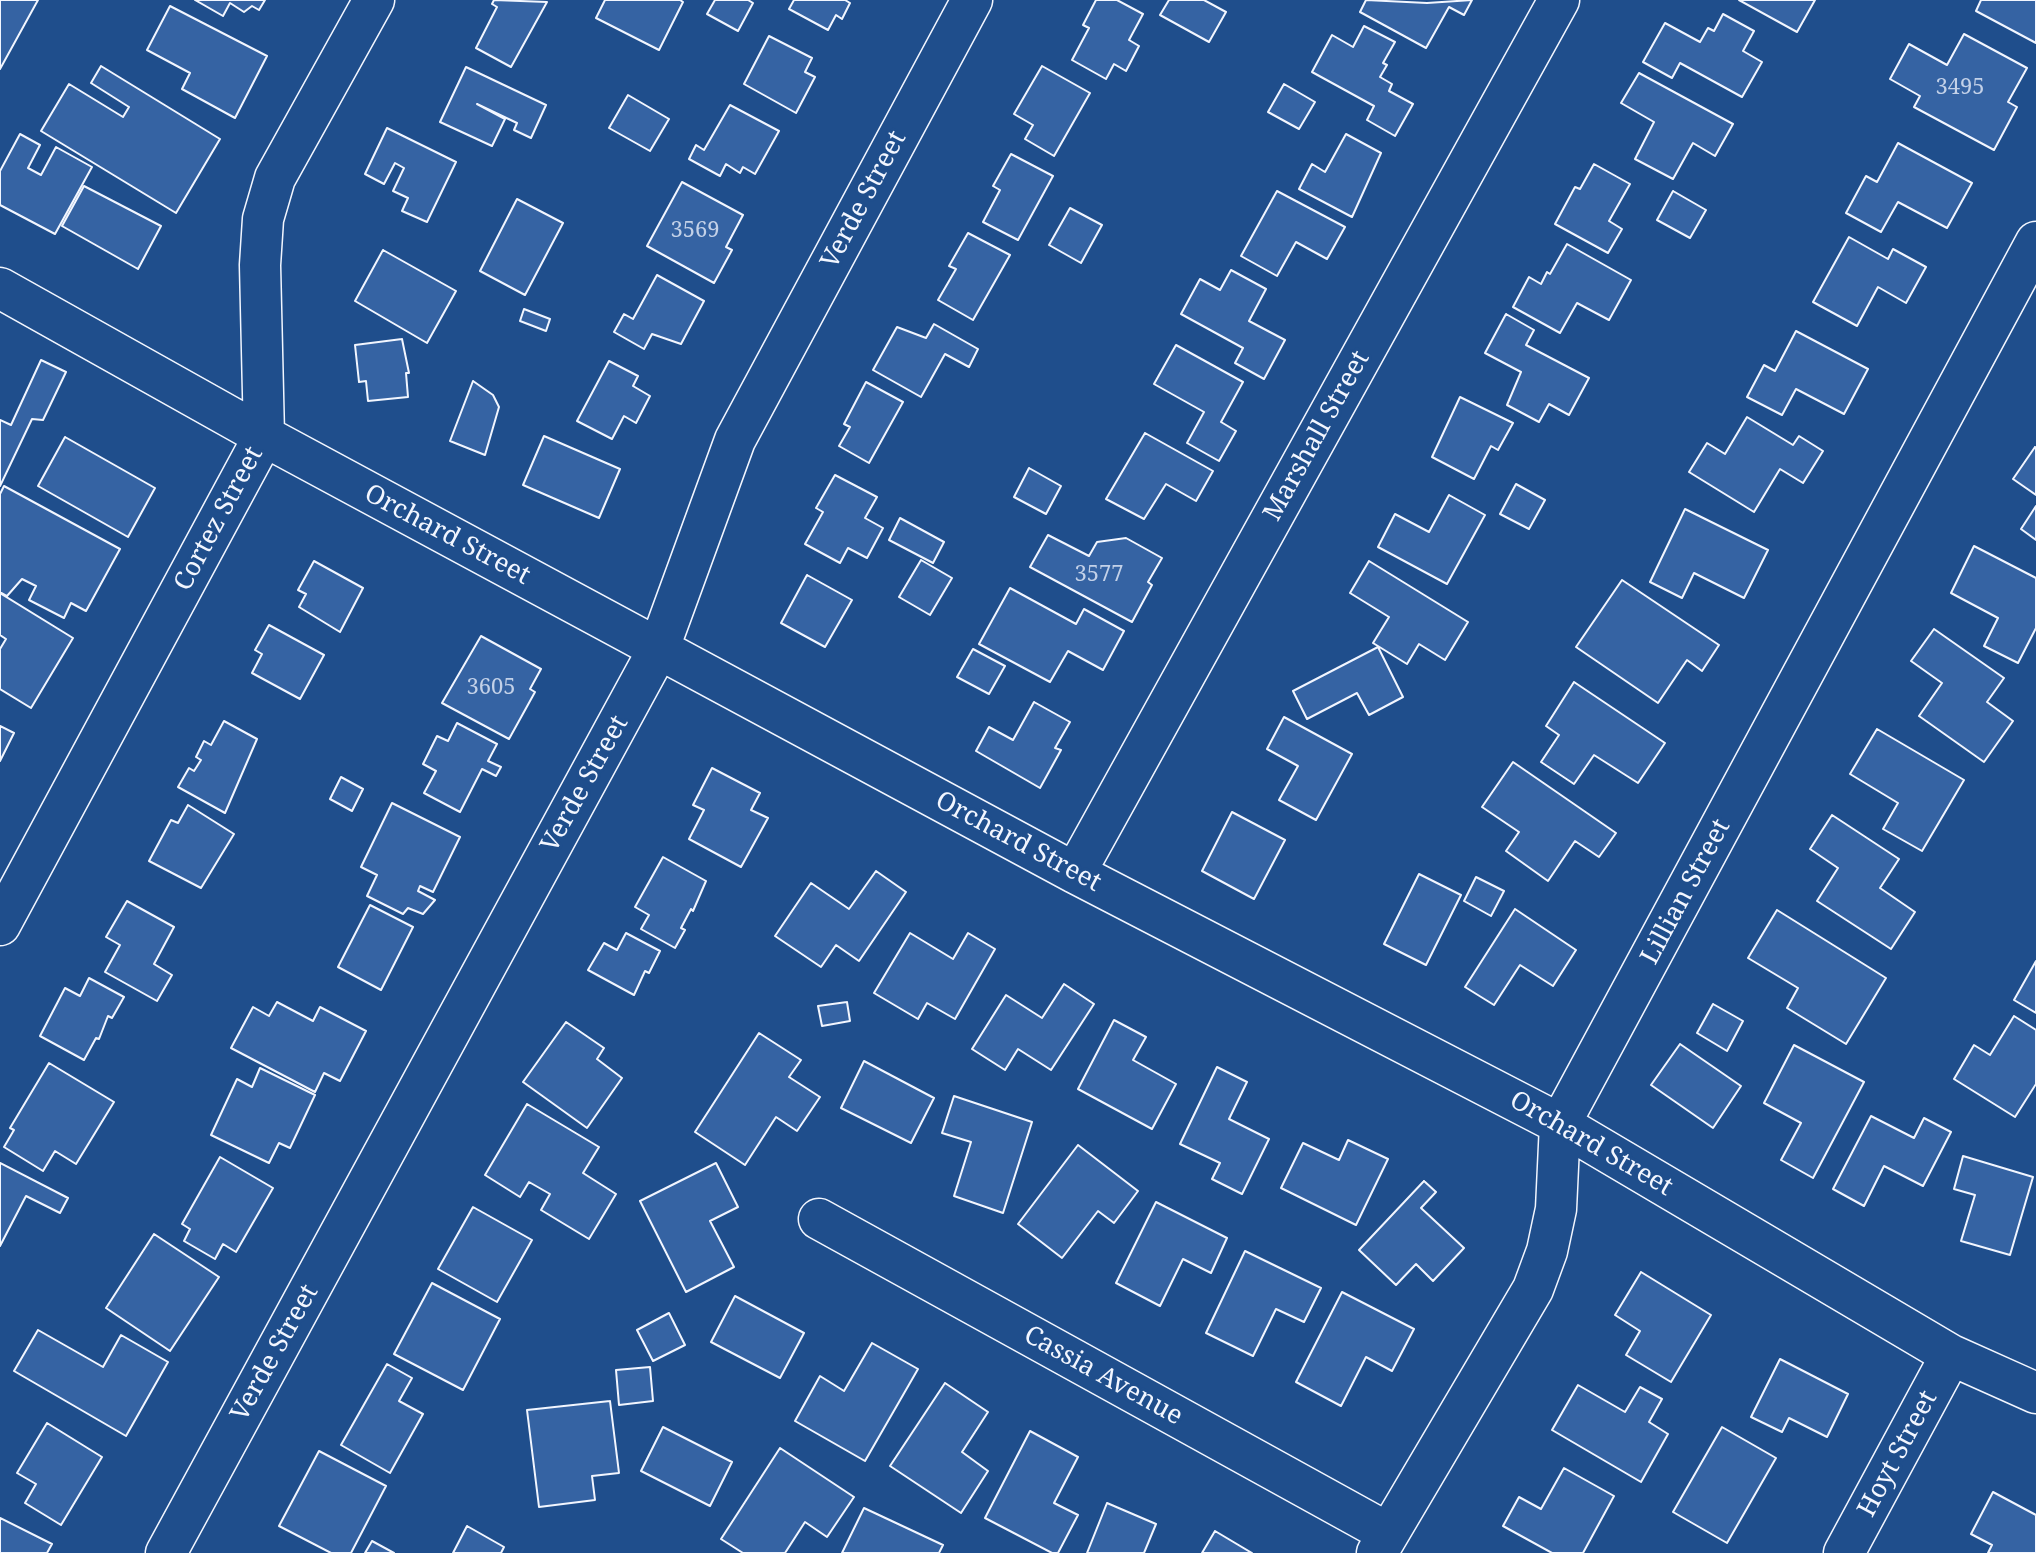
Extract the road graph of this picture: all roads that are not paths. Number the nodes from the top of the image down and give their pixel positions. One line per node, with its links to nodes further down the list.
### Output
1 (374, 0): 6 (street, Cortez Street)
2 (972, 0): 7 (street, Verde Street)
3 (1559, 0): 8 (street, Marshall Street)
4 (2036, 242): 10 (street, Lillian Street)
5 (0, 288): 6 (street, Orchard Street)
6 (264, 436): 7 (street, Orchard Street); 9 (street, Cortez Street)
7 (659, 648): 8 (street, Orchard Street); 15 (street, Verde Street)
8 (1075, 873): 10 (street, Orchard Street)
9 (4, 908)
10 (1560, 1124): 12 (street, Orchard Street); 14 (street, Lillian Street)
11 (819, 1219): 14 (street, Cassia Avenue)
12 (1951, 1355): 13 (street, Orchard Street); 16 (street, Hoyt Street)
13 (2032, 1383)
14 (1383, 1543)
15 (166, 1553)
16 (1844, 1553)

